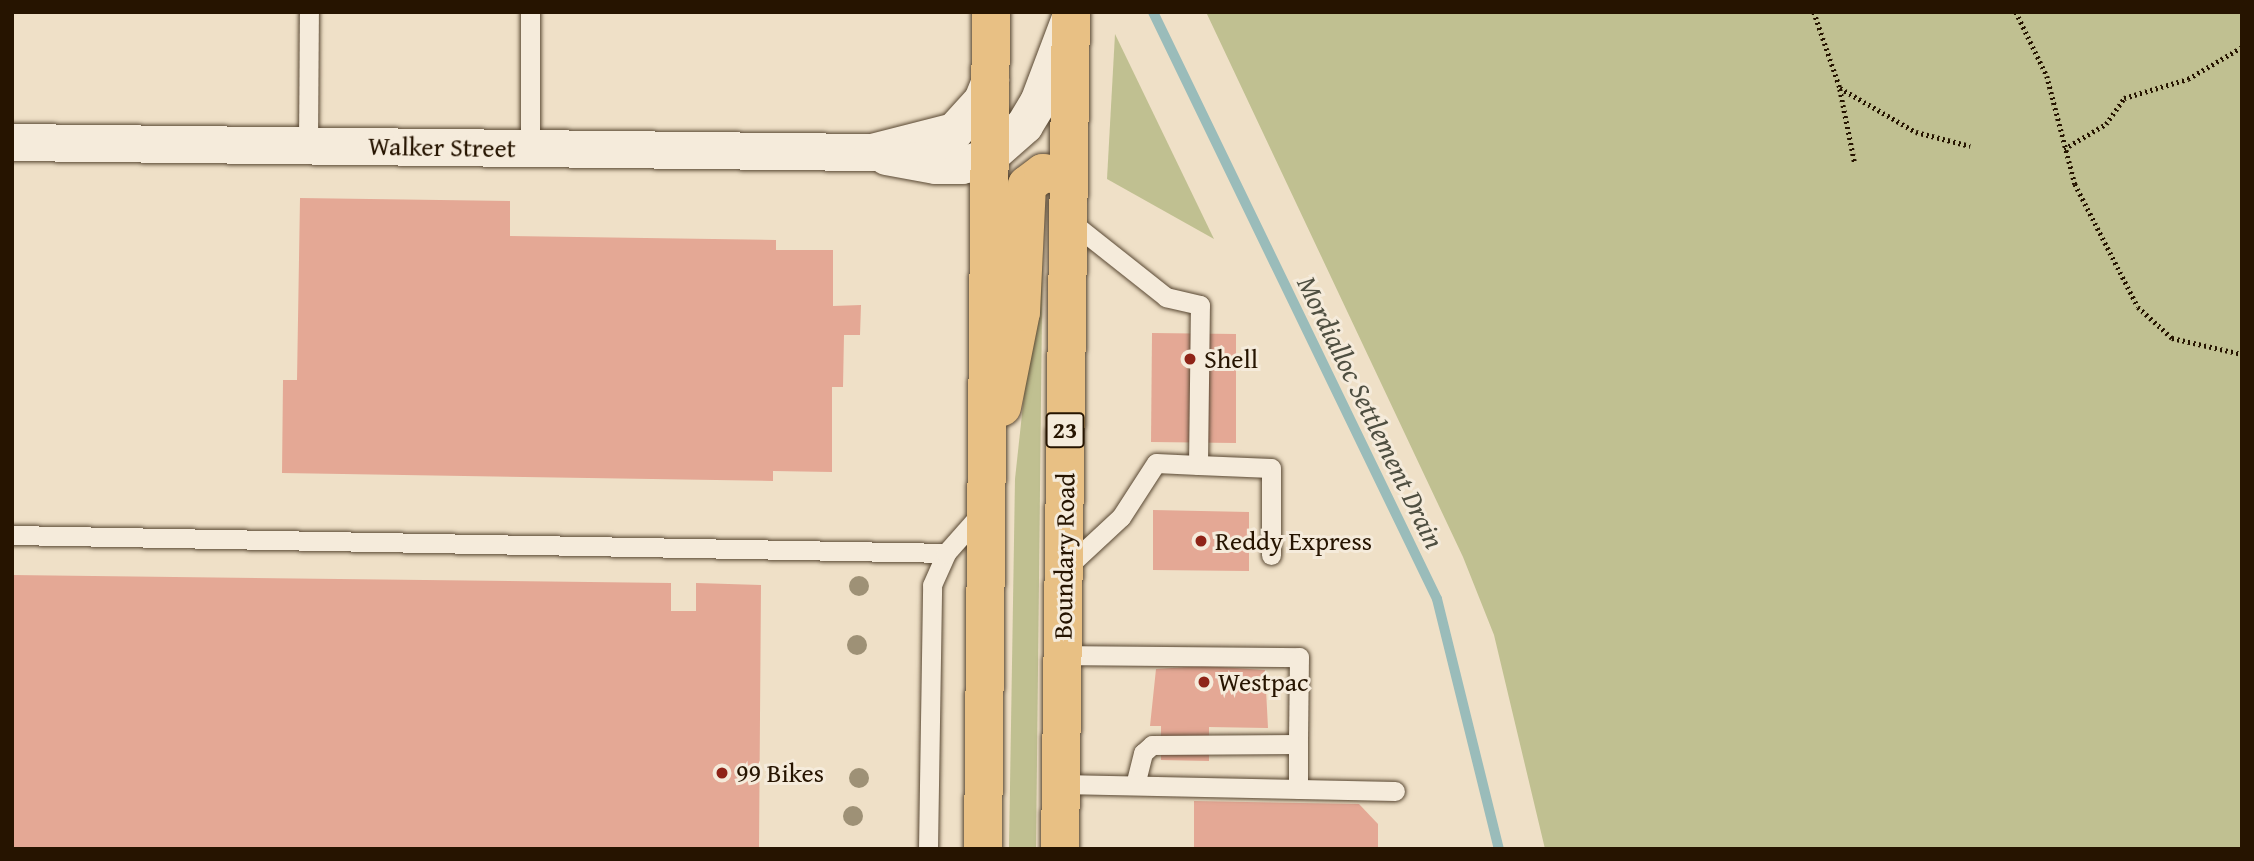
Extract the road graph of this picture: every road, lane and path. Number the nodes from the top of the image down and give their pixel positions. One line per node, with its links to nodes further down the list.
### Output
1 (309, 12): 11 (lane)
2 (530, 12): 13 (lane)
3 (991, 12): 8 (main road)
4 (1814, 12): 9 (path)
5 (2016, 12): 14 (path)
6 (1071, 13): 16 (street, Walker Street); 18 (main road, Boundary Road / 23)
7 (2242, 47): 14 (path)
8 (990, 80): 15 (street, Walker Street); 16 (main road)
9 (1840, 88): 12 (path); 17 (path)
10 (12, 142): 11 (street, Walker Street)
11 (308, 145): 13 (street, Walker Street)
12 (1970, 146)
13 (530, 148): 15 (street, Walker Street)
14 (2064, 149): 20 (path)
15 (872, 152): 16 (street, Walker Street)
16 (989, 156): 22 (main road)
17 (1855, 164)
18 (1069, 176): 19 (main road, Boundary Road / 23); 22 (main road)
19 (1069, 219): 21 (lane); 27 (main road, Boundary Road / 23)
20 (2242, 354)
21 (1198, 465): 26 (lane); 27 (lane)
22 (987, 466): 23 (main road)
23 (987, 506): 25 (lane); 35 (main road)
24 (12, 535): 25 (lane)
25 (946, 553): 34 (lane)
26 (1271, 555)
27 (1063, 571): 28 (main road, Boundary Road / 23)
28 (1062, 655): 29 (lane); 30 (main road, Boundary Road / 23)
29 (1298, 744): 31 (lane); 32 (lane)
30 (1061, 784): 31 (lane); 36 (main road, Boundary Road / 23)
31 (1135, 785): 32 (lane)
32 (1298, 789): 33 (lane)
33 (1395, 791)
34 (928, 849)
35 (983, 849)
36 (1060, 849)

